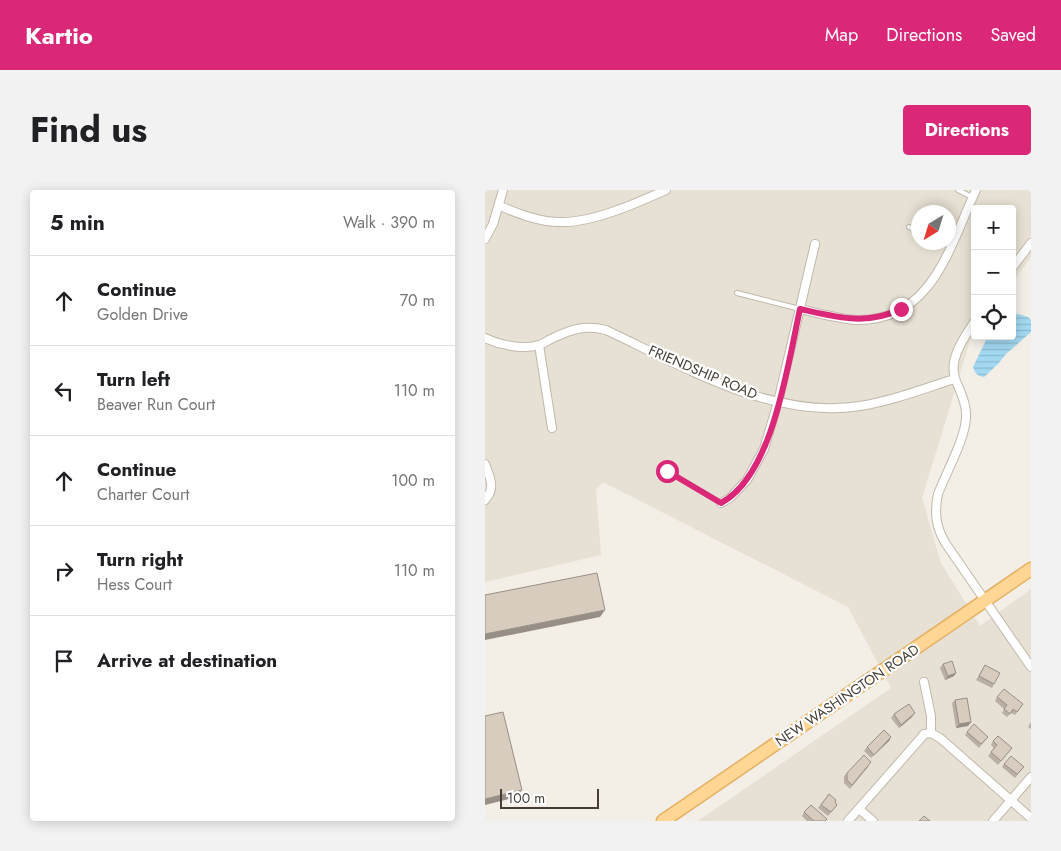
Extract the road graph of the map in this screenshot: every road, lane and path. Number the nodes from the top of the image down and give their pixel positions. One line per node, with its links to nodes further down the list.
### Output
1 (503, 190): 5 (street)
2 (666, 190): 5 (street)
3 (958, 190): 4 (lane)
4 (974, 193): 6 (street)
5 (499, 206): 7 (street)
6 (956, 237)
7 (485, 239)
8 (1031, 243): 11 (street)
9 (815, 244): 13 (street)
10 (950, 250): 13 (street)
11 (1016, 263)
12 (737, 293): 13 (lane)
13 (800, 309): 18 (street)
14 (971, 327): 17 (street)
15 (485, 338): 16 (street, FRIENDSHIP ROAD)
16 (539, 345): 18 (street, FRIENDSHIP ROAD); 19 (street)
17 (954, 378): 18 (street, FRIENDSHIP ROAD); 25 (street)
18 (778, 402): 23 (street)
19 (552, 428)
20 (485, 464): 22 (street)
21 (667, 471): 23 (lane)
22 (485, 500)
23 (721, 503)
24 (1031, 569): 25 (main road, NEW WASHINGTON ROAD)
25 (985, 601): 26 (street); 33 (main road, NEW WASHINGTON ROAD)
26 (1031, 667)
27 (924, 682): 28 (street)
28 (931, 733): 30 (street); 31 (street)
29 (1031, 777): 30 (street)
30 (1011, 800): 32 (street); 36 (street)
31 (859, 809): 34 (street); 35 (street)
32 (1031, 818)
33 (663, 821)
34 (848, 821)
35 (873, 821)
36 (993, 821)

